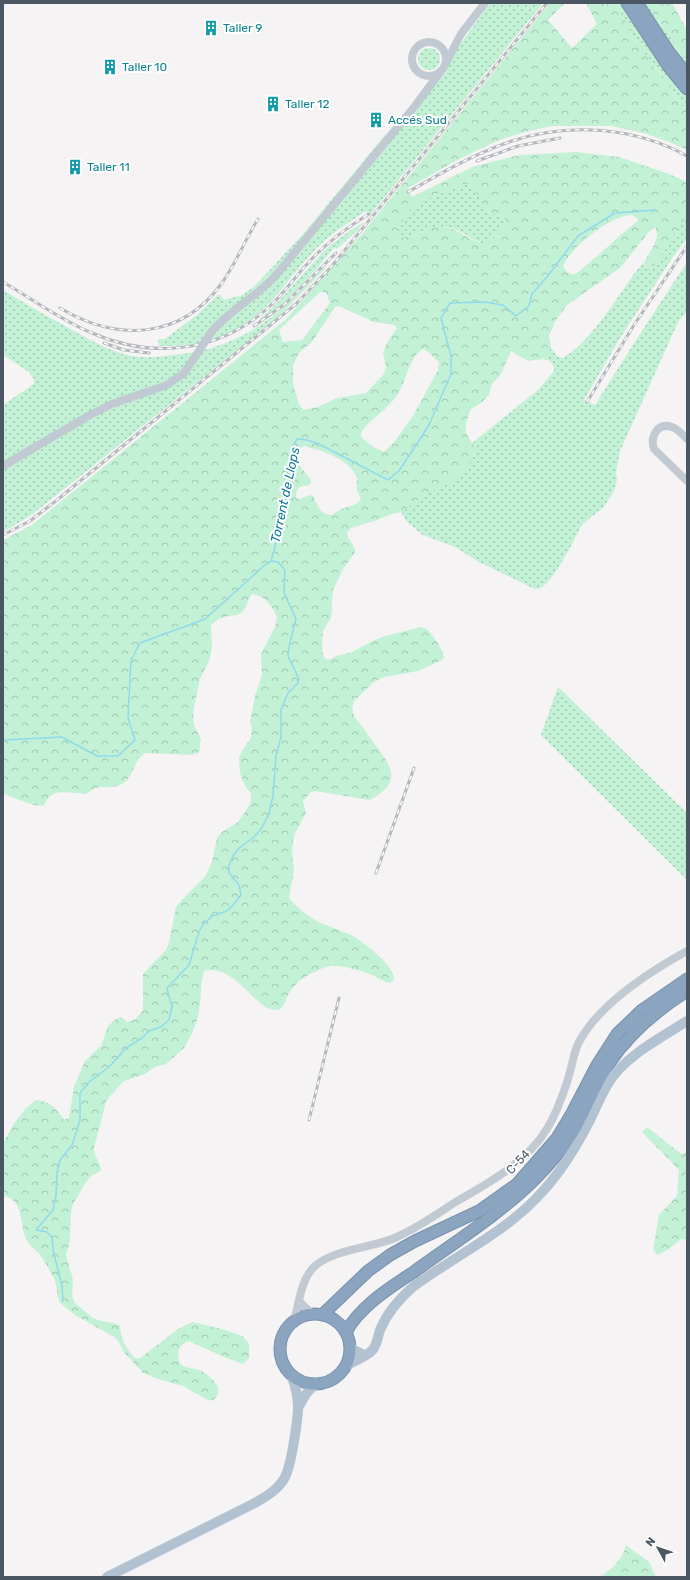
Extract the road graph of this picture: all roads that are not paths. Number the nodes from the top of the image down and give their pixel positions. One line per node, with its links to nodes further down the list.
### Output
1 (485, 3): 4 (street)
2 (627, 3): 9 (highway)
3 (637, 3): 8 (highway)
4 (461, 34): 5 (street); 6 (street)
5 (433, 43): 6 (street); 7 (street)
6 (443, 69): 7 (street); 10 (street)
7 (422, 74): 10 (street)
8 (687, 75)
9 (687, 89)
10 (424, 94): 12 (street, bridge)
11 (687, 439): 13 (street)
12 (3, 466)
13 (687, 481)
14 (687, 951): 18 (street)
15 (687, 979): 19 (highway, C-54 / C-54)
16 (687, 991): 21 (highway, C-54 / C-54)
17 (687, 1021): 23 (main road)
18 (300, 1302): 19 (street); 20 (street)
19 (317, 1314): 20 (highway); 21 (highway)
20 (294, 1321): 25 (highway)
21 (346, 1332): 22 (highway)
22 (350, 1348): 23 (main road); 24 (highway)
23 (364, 1355): 24 (main road)
24 (345, 1366): 26 (highway)
25 (291, 1374): 26 (highway); 27 (main road)
26 (316, 1384): 27 (main road)
27 (298, 1408): 28 (main road)
28 (107, 1577)

